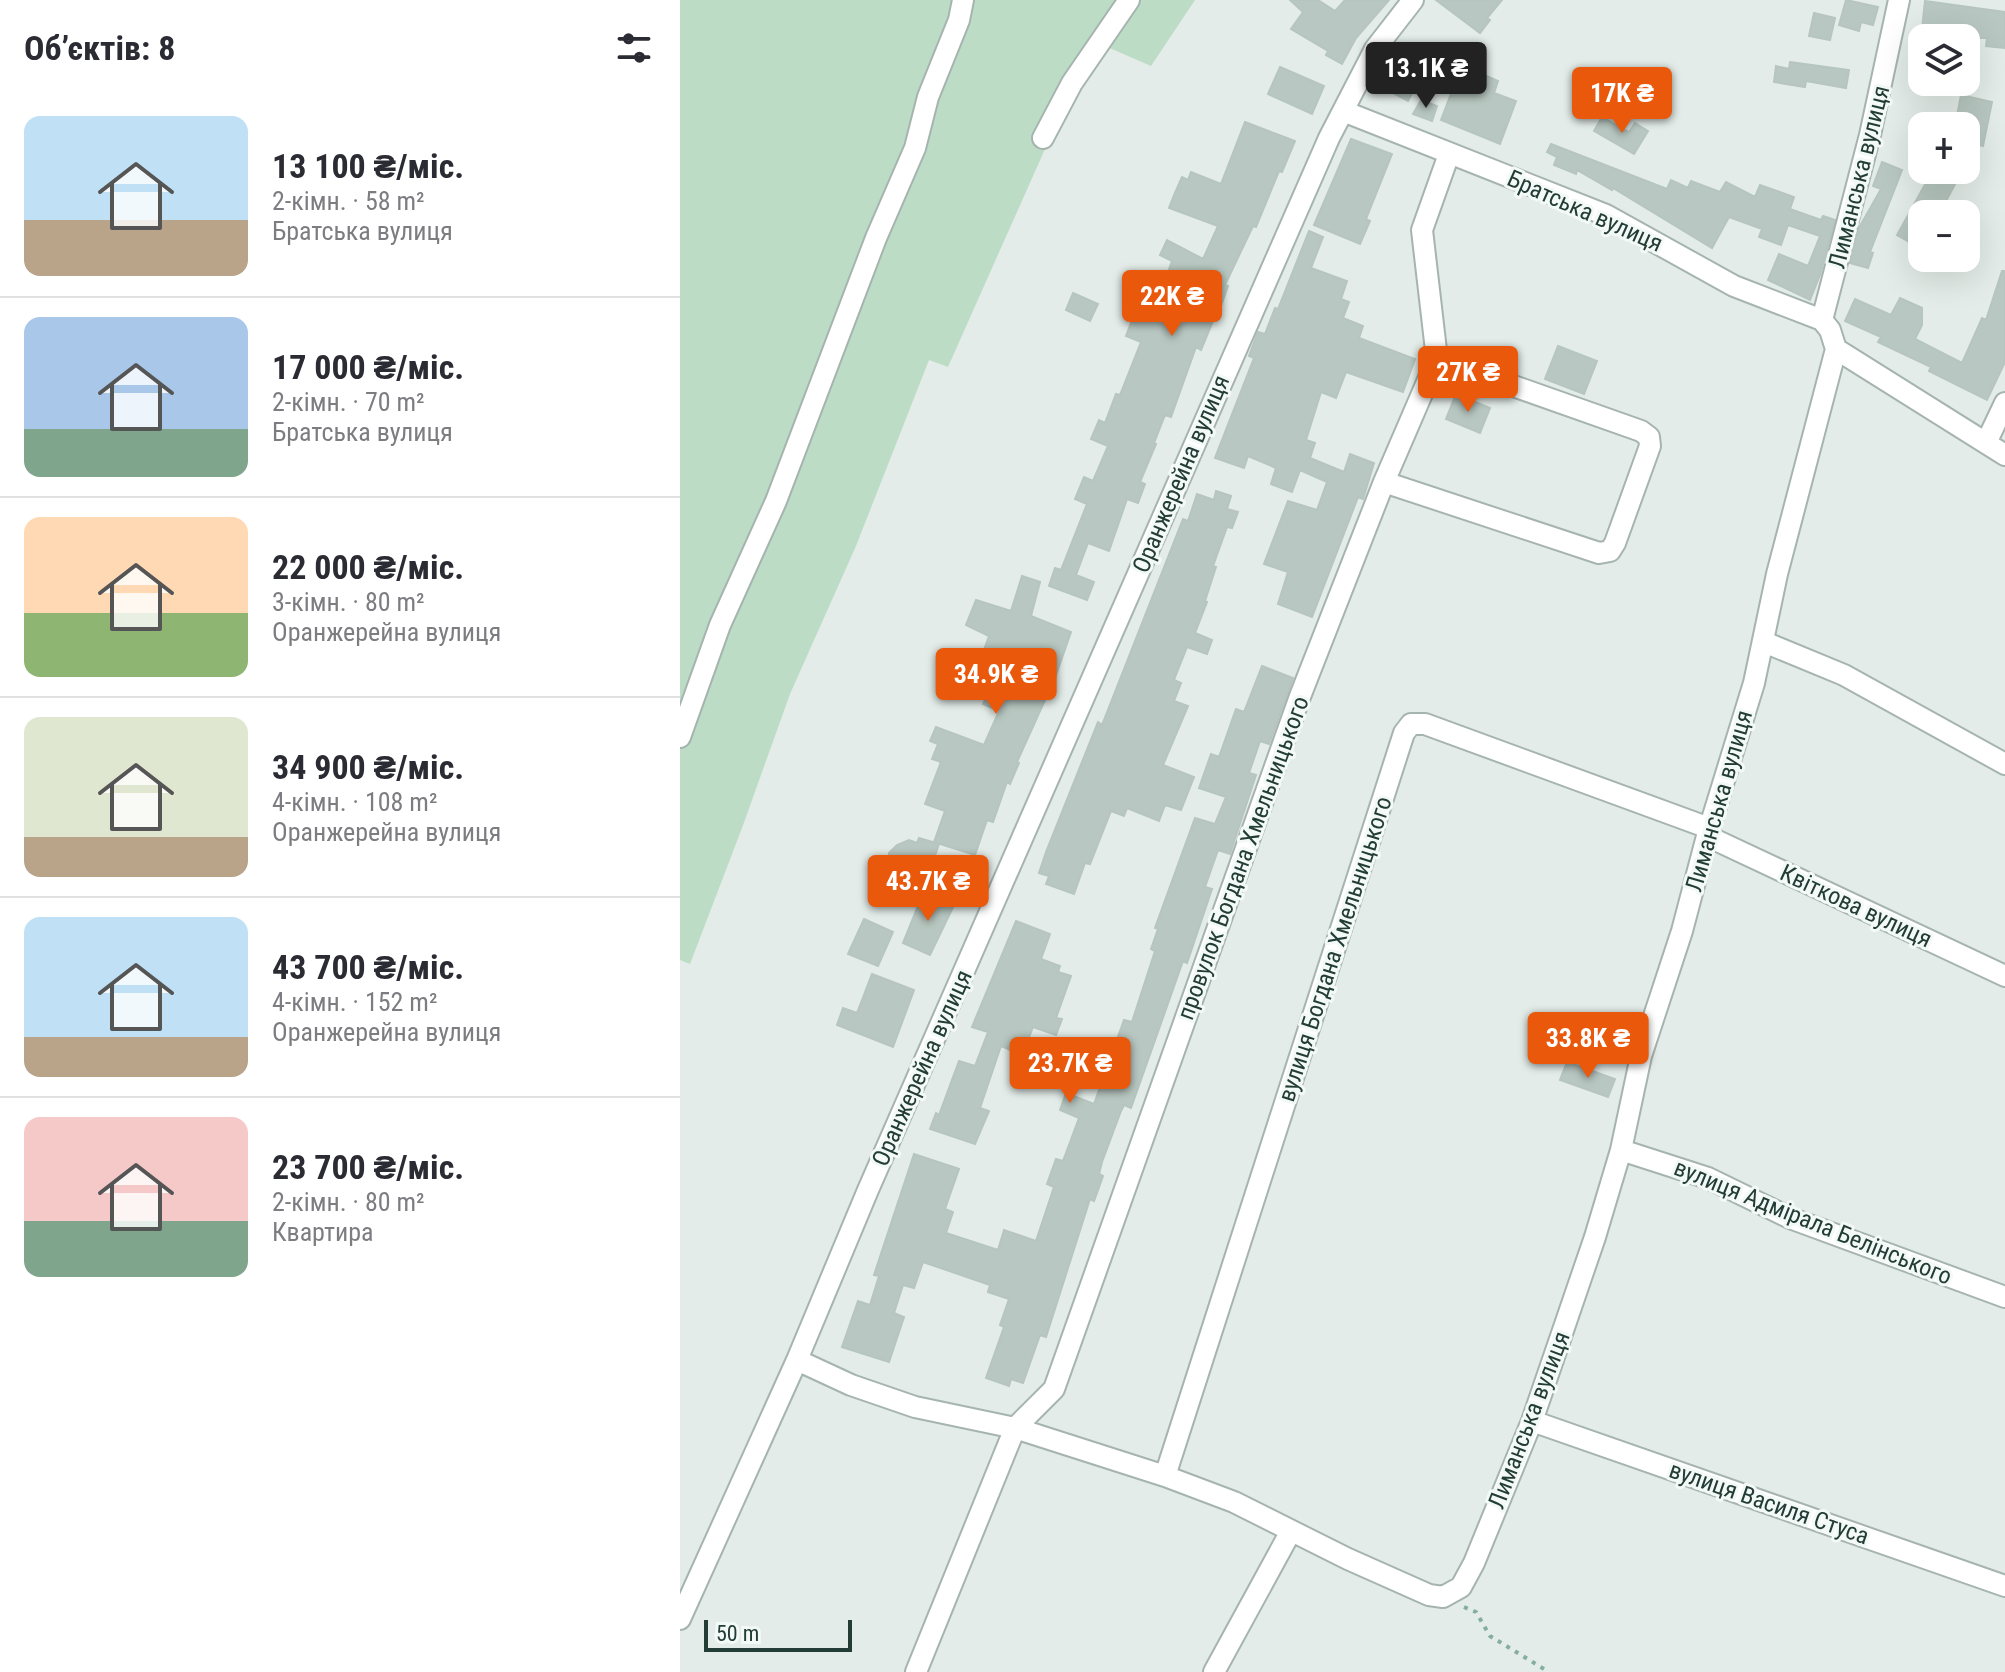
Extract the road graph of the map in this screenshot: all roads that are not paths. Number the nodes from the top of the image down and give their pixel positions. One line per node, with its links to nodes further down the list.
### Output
1 (963, 0): 16 (street)
2 (1129, 0): 6 (street)
3 (1413, 0): 5 (street, Оранжерейна вулиця)
4 (1899, 0): 8 (street, Лиманська вулиця)
5 (1343, 111): 7 (street, Братська вулиця); 22 (street, Оранжерейна вулиця)
6 (1043, 138)
7 (1449, 154): 8 (street, Братська вулиця); 10 (street, провулок Богдана Хмельницького)
8 (1822, 320): 9 (street)
9 (1836, 349): 12 (street); 15 (street, Лиманська вулиця)
10 (1437, 359): 14 (street, провулок Богдана Хмельницького); 14 (street)
11 (2005, 403): 12 (street)
12 (1986, 443): 13 (street)
13 (2005, 455)
14 (1384, 482): 24 (street, провулок Богдана Хмельницького)
15 (1764, 642): 17 (street); 18 (street, Лиманська вулиця)
16 (680, 737)
17 (2005, 764)
18 (1708, 832): 19 (street, Квіткова вулиця); 20 (street, Лиманська вулиця); 25 (street, вулиця Богдана Хмельницького)
19 (2005, 976)
20 (1621, 1150): 21 (street, вулиця Адмірала Белінського); 23 (street, Лиманська вулиця)
21 (2005, 1297)
22 (797, 1360): 24 (street); 28 (street, Оранжерейна вулиця)
23 (1532, 1421): 26 (street, Лиманська вулиця); 27 (street, вулиця Василя Стуса)
24 (1015, 1428): 25 (street); 29 (street, провулок Богдана Хмельницького)
25 (1165, 1476): 26 (street)
26 (1291, 1531): 30 (street)
27 (2005, 1586)
28 (680, 1619)
29 (916, 1672)
30 (1214, 1672)

